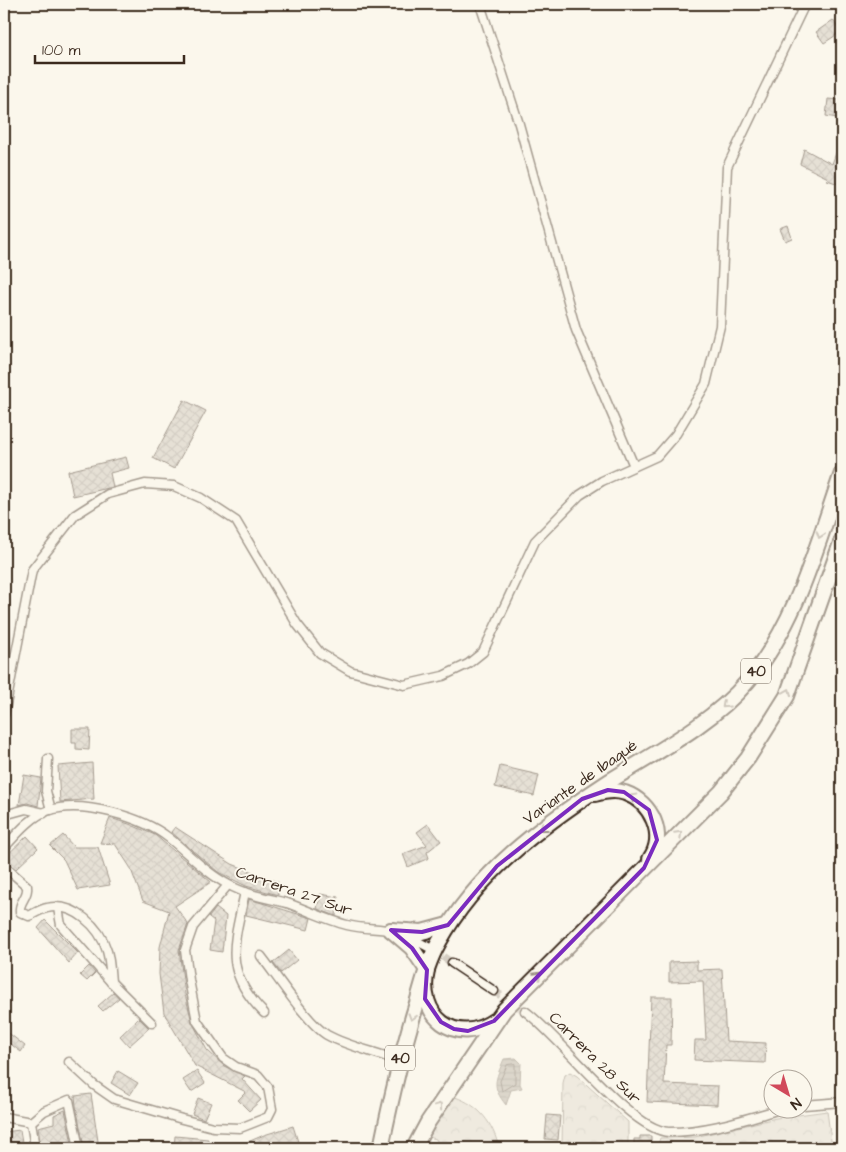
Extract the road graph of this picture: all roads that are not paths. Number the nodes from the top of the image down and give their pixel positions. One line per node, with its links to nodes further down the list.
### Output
1 (480, 4): 3 (street)
2 (805, 4): 3 (street)
3 (634, 466): 6 (street)
4 (842, 473): 8 (highway, Variante de Ibagué / 40, one-way to 8)
5 (842, 540): 13 (highway, 40, one-way to 5)
6 (4, 715)
7 (48, 759): 9 (street)
8 (582, 799): 13 (highway, one-way to 8); 17 (highway, Variante de Ibagué / 40, one-way to 17)
9 (47, 811): 10 (street); 11 (street, Carrera 27 Sur); 14 (street, Carrera 27 Sur)
10 (4, 814)
11 (4, 848)
12 (4, 866): 16 (street)
13 (644, 868): 25 (highway, 40, one-way to 13)
14 (228, 885): 15 (street, Carrera 27 Sur); 30 (street)
15 (245, 892): 18 (street, Carrera 27 Sur); 27 (street)
16 (58, 908): 23 (street); 23 (street)
17 (448, 925): 18 (highway); 22 (highway, Variante de Ibagué / 40)
18 (391, 930): 19 (street, Carrera 27 Sur); 22 (highway)
19 (428, 947)
20 (261, 956): 29 (street)
21 (452, 963): 24 (street)
22 (426, 970): 25 (highway); 29 (highway, Variante de Ibagué / 40, one-way to 29)
23 (111, 982): 28 (street)
24 (494, 991)
25 (504, 1010): 39 (highway, 40, one-way to 25)
26 (525, 1011): 33 (street, Carrera 28 Sur)
27 (264, 1013)
28 (152, 1024)
29 (399, 1061): 38 (highway, Variante de Ibagué / 40)
30 (68, 1062)
31 (842, 1102): 32 (street)
32 (814, 1104)
33 (764, 1114)
34 (4, 1117): 35 (street)
35 (31, 1122): 36 (street); 37 (street)
36 (35, 1148)
37 (78, 1148)
38 (381, 1148)
39 (414, 1148)

